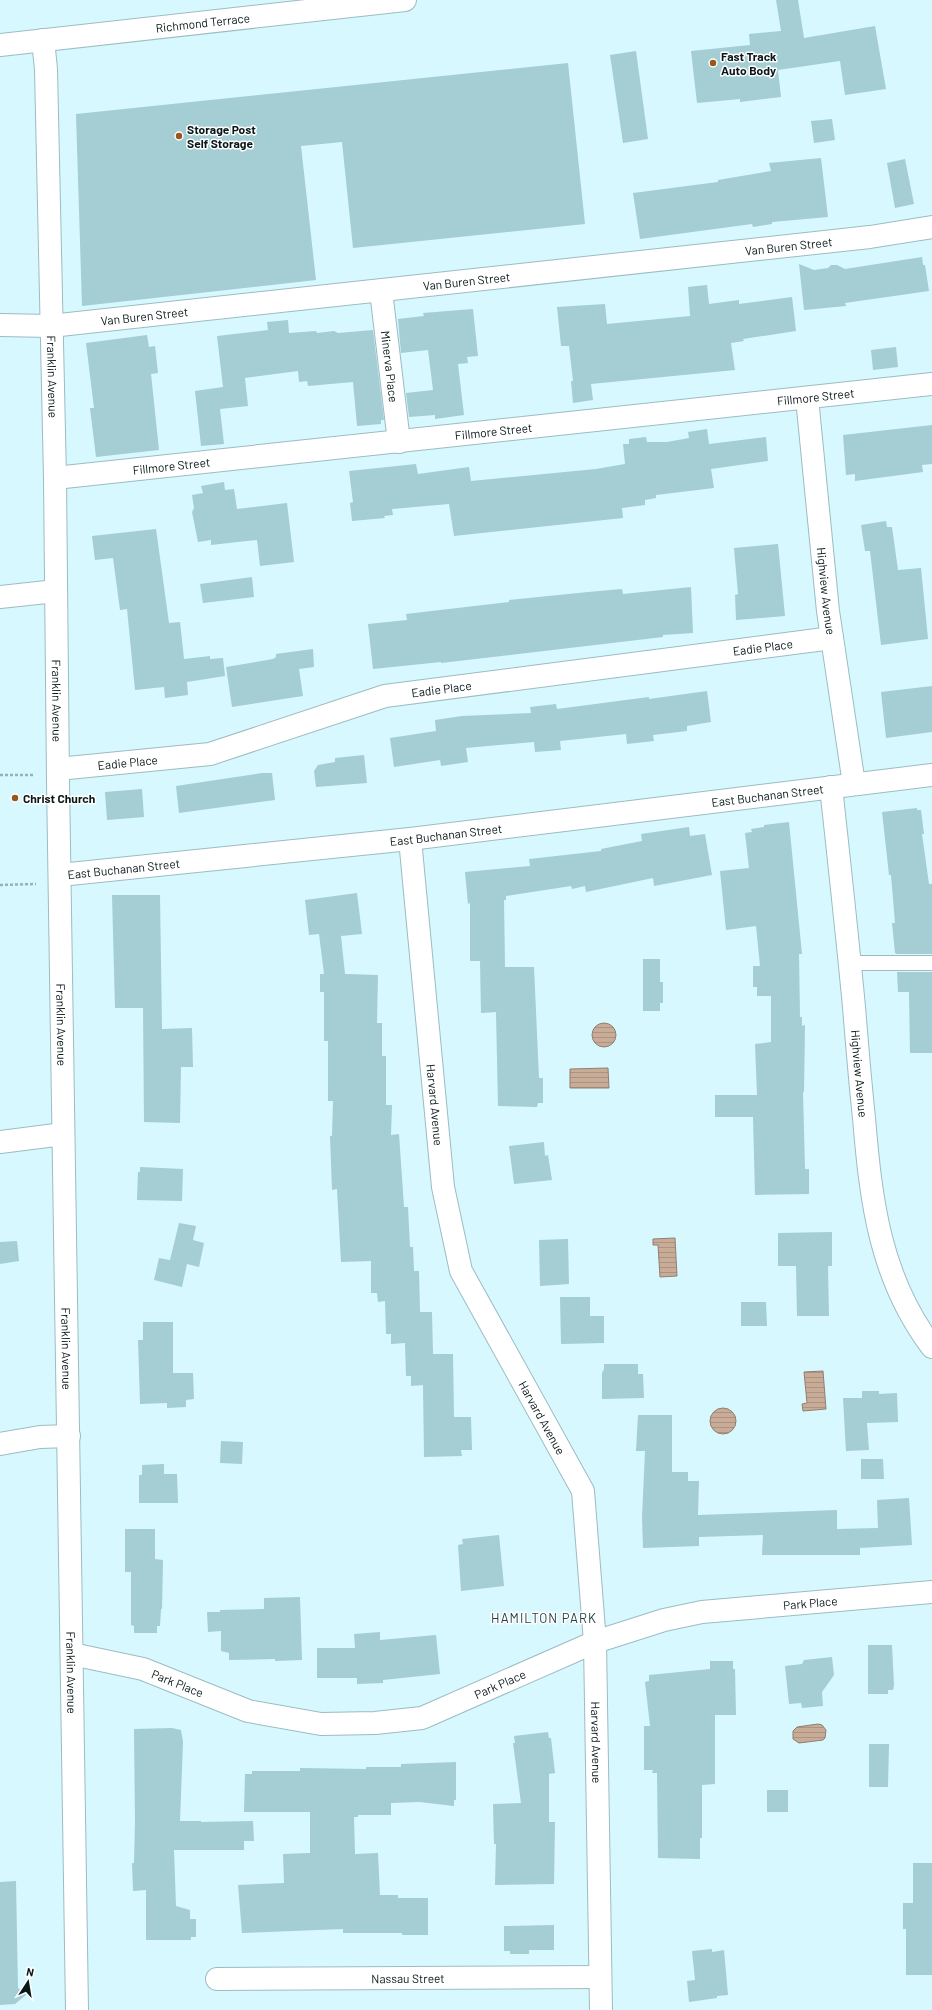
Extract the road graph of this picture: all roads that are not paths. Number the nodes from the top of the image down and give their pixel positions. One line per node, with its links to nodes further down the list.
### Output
1 (405, 0): 2 (street, Richmond Terrace)
2 (43, 40): 3 (street, Richmond Terrace); 7 (street, Franklin Avenue)
3 (0, 45)
4 (932, 227): 5 (street, Van Buren Street)
5 (381, 291): 7 (street, Van Buren Street); 10 (street, Minerva Place)
6 (0, 325): 7 (street, Van Buren Street)
7 (52, 326): 11 (street, Franklin Avenue)
8 (932, 384): 9 (street, Fillmore Street)
9 (807, 398): 10 (street, Fillmore Street); 14 (street, Highview Avenue)
10 (399, 442): 11 (street, Fillmore Street)
11 (55, 478): 12 (street, Franklin Avenue)
12 (56, 591): 13 (street); 15 (street, Franklin Avenue)
13 (0, 597)
14 (832, 638): 15 (street, Eadie Place); 17 (street, Highview Avenue)
15 (58, 769): 20 (street, Franklin Avenue)
16 (932, 775): 17 (street, East Buchanan Street)
17 (854, 784): 18 (street, East Buchanan Street)
18 (831, 787): 19 (street, East Buchanan Street); 22 (street, Highview Avenue)
19 (410, 839): 20 (street, East Buchanan Street); 29 (street, Harvard Avenue)
20 (60, 875): 23 (street, Franklin Avenue)
21 (932, 962): 22 (lane)
22 (850, 963): 25 (street, Highview Avenue)
23 (63, 1134): 24 (street); 26 (street, Franklin Avenue)
24 (0, 1142)
25 (932, 1347)
26 (69, 1436): 27 (street); 30 (street, Franklin Avenue)
27 (0, 1444)
28 (932, 1592): 29 (street, Park Place)
29 (595, 1642): 30 (street, Park Place); 31 (street, Harvard Avenue)
30 (72, 1654): 33 (street, Franklin Avenue)
31 (600, 1977): 32 (street, Nassau Street); 34 (street, Harvard Avenue)
32 (216, 1979)
33 (77, 2010)
34 (601, 2010)

